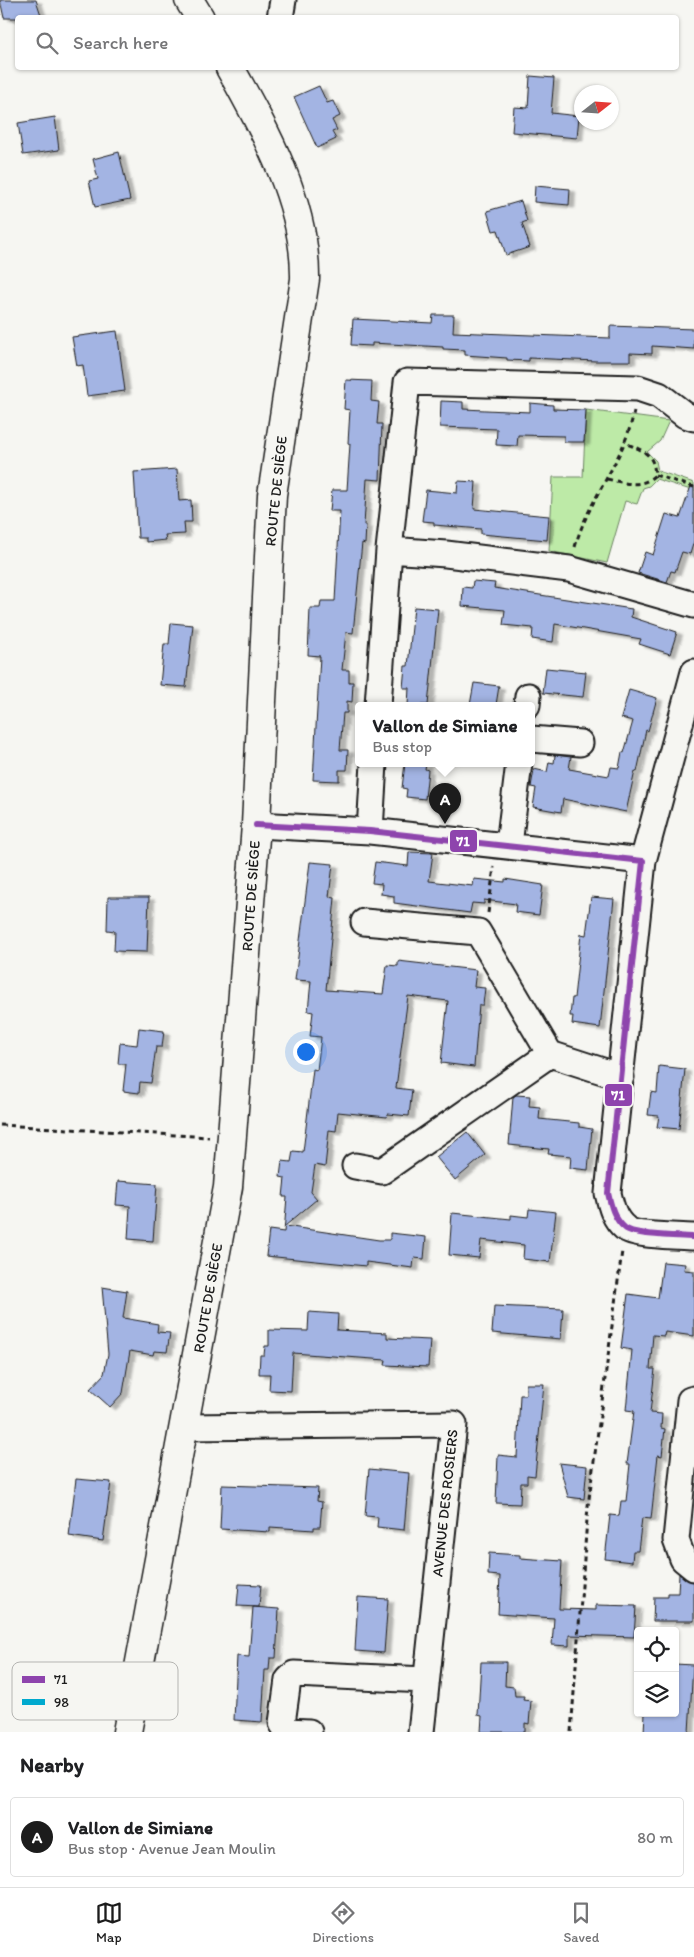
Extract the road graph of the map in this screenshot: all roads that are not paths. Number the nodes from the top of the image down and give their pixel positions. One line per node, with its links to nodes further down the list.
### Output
1 (189, 0): 3 (street)
2 (283, 0): 4 (street)
3 (198, 15)
4 (280, 15)
5 (231, 70): 15 (street, ROUTE DE SIÈGE)
6 (694, 418): 7 (street)
7 (389, 550): 8 (street); 10 (street)
8 (694, 605)
9 (694, 672): 18 (street)
10 (378, 702)
11 (535, 739): 12 (street)
12 (580, 743)
13 (374, 767): 16 (street)
14 (518, 767): 17 (street)
15 (256, 825): 16 (street); 25 (street, ROUTE DE SIÈGE)
16 (370, 831): 17 (street)
17 (503, 844): 18 (street)
18 (643, 861): 21 (street)
19 (364, 922): 20 (street)
20 (550, 1054): 21 (street); 22 (street)
21 (621, 1076): 23 (street)
22 (355, 1166)
23 (694, 1237)
24 (694, 1399): 26 (street)
25 (184, 1427): 27 (street, ROUTE DE SIÈGE); 28 (street, AVENUE DES ROSIERS)
26 (694, 1568)
27 (140, 1662)
28 (426, 1680): 29 (street); 30 (street, AVENUE DES ROSIERS)
29 (298, 1731)
30 (421, 1732)

